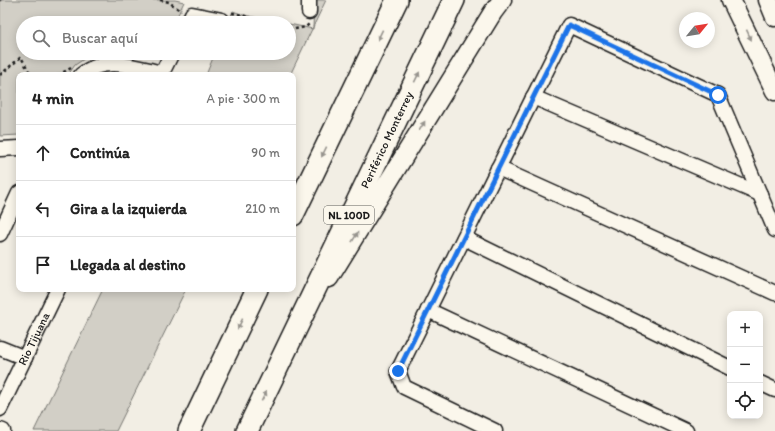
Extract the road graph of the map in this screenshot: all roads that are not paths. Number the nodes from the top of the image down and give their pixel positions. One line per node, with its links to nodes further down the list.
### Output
1 (397, 0): 20 (highway, one-way to 20)
2 (454, 0): 28 (highway, Periférico Monterrey / NL 100D, one-way to 2)
3 (502, 0): 28 (main road, one-way to 3)
4 (731, 0): 13 (main road, one-way to 13)
5 (768, 0): 8 (main road)
6 (188, 16): 7 (street)
7 (202, 16)
8 (775, 17)
9 (169, 60): 12 (street)
10 (80, 72): 11 (street)
11 (154, 72)
12 (163, 72)
13 (775, 91)
14 (533, 97): 17 (street); 18 (street); 18 (street)
15 (16, 148): 16 (street)
16 (0, 149)
17 (498, 168): 23 (street); 26 (street)
18 (760, 194): 21 (street)
19 (16, 199): 22 (street)
20 (296, 209)
21 (775, 230)
22 (0, 234)
23 (464, 238): 27 (street); 31 (street)
24 (57, 292): 30 (street, Rio Tijuana)
25 (256, 292): 35 (highway, one-way to 35)
26 (775, 293)
27 (428, 310): 37 (street); 38 (street)
28 (290, 342): 36 (highway, Periférico Monterrey / NL 100D, one-way to 28)
29 (0, 348): 30 (street)
30 (24, 358): 34 (street, Rio Tijuana)
31 (727, 367)
32 (763, 384): 33 (street)
33 (775, 390)
34 (0, 409)
35 (189, 431)
36 (247, 431)
37 (495, 431)
38 (686, 431)

